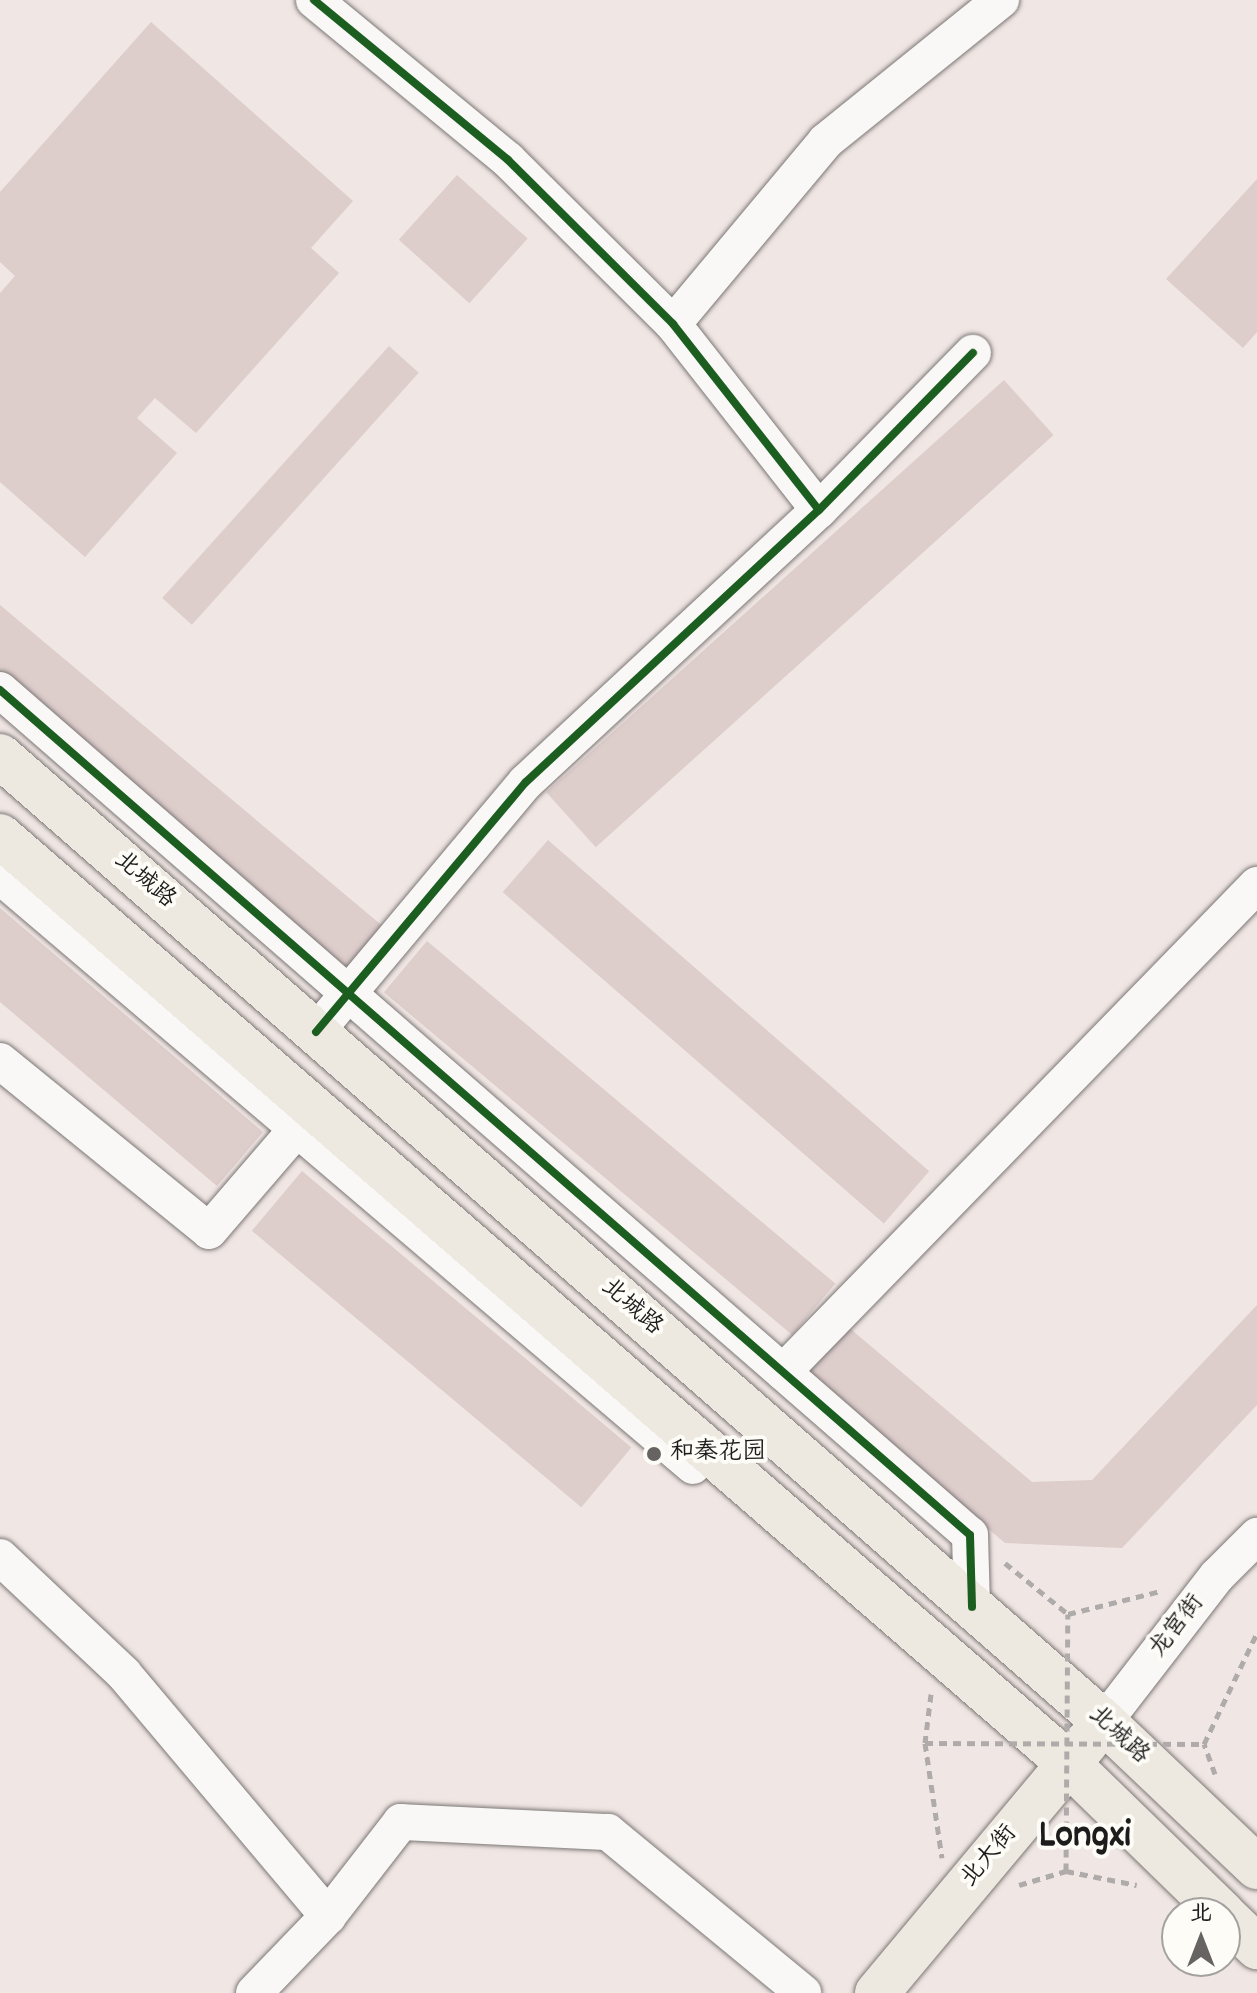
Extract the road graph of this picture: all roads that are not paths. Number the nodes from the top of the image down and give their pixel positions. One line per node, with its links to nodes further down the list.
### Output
1 (314, 0): 3 (street)
2 (1001, 0): 3 (street)
3 (673, 324): 5 (street)
4 (973, 353): 5 (street)
5 (819, 510): 11 (street)
6 (0, 690): 11 (street)
7 (0, 756): 12 (main road, 北城路)
8 (0, 836): 21 (main road)
9 (0, 876): 14 (street)
10 (1257, 885): 15 (street)
11 (349, 994): 12 (street); 15 (street)
12 (316, 1032): 20 (main road, 北城路)
13 (0, 1061): 14 (street)
14 (296, 1130): 21 (street)
15 (783, 1372): 20 (street)
16 (1257, 1536): 19 (street, 龙宫街)
17 (0, 1557): 26 (street)
18 (1257, 1574): 19 (street)
19 (1217, 1576): 22 (street, 龙宫街)
20 (972, 1607): 22 (main road, 北城路)
21 (936, 1648): 23 (main road)
22 (1104, 1722): 23 (main road, 北大街); 24 (main road, 北城路)
23 (1068, 1753): 25 (main road); 31 (main road, 北大街)
24 (1257, 1867)
25 (1208, 1897)
26 (328, 1916): 29 (street); 30 (street)
27 (1241, 1931): 28 (main road)
28 (1257, 1947)
29 (254, 1993)
30 (803, 1993)
31 (877, 1993)

